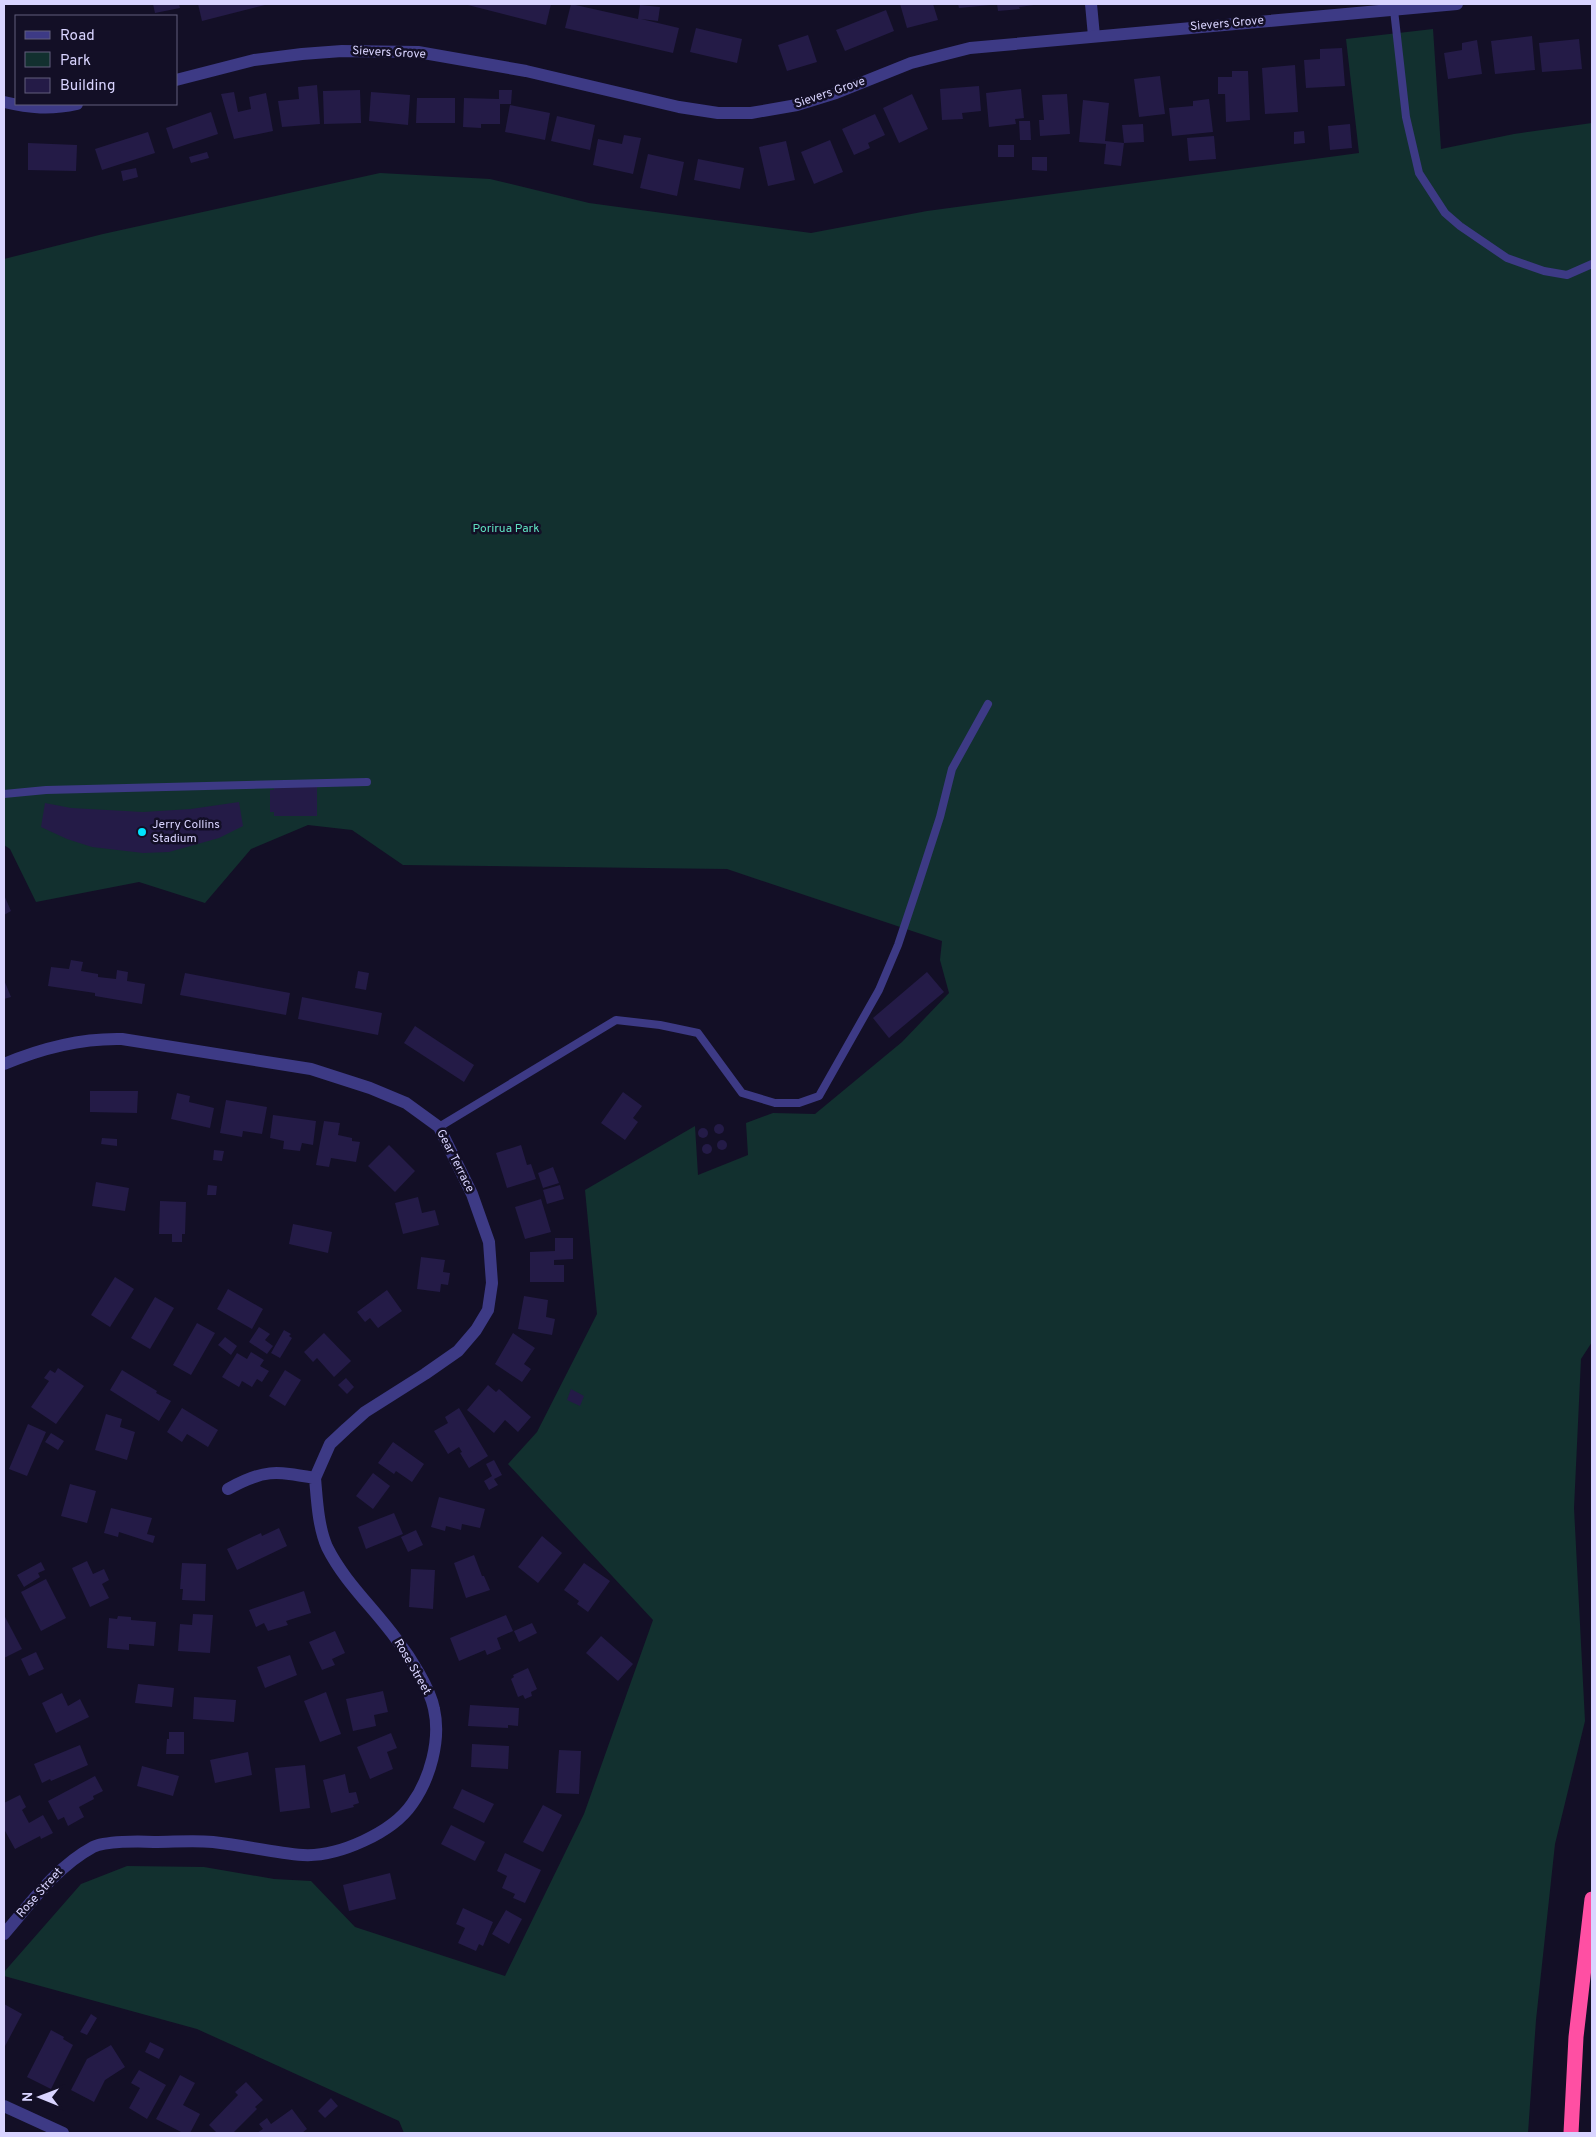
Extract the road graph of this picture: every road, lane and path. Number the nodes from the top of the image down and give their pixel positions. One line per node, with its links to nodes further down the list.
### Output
1 (1091, 4): 4 (street)
2 (1457, 4): 3 (street, Sievers Grove)
3 (1394, 10): 4 (street, Sievers Grove); 8 (lane)
4 (1094, 36): 5 (street, Sievers Grove)
5 (178, 79)
6 (19, 105): 7 (street)
7 (71, 105)
8 (1592, 264)
9 (988, 704): 13 (lane)
10 (367, 782): 11 (lane)
11 (4, 794)
12 (4, 1064): 13 (street, Gear Terrace)
13 (439, 1127): 14 (street, Gear Terrace)
14 (315, 1478): 15 (street); 17 (street, Rose Street)
15 (228, 1489)
16 (1592, 1899): 20 (highway)
17 (4, 1934)
18 (4, 2106): 19 (street)
19 (63, 2133)
20 (1571, 2133)

